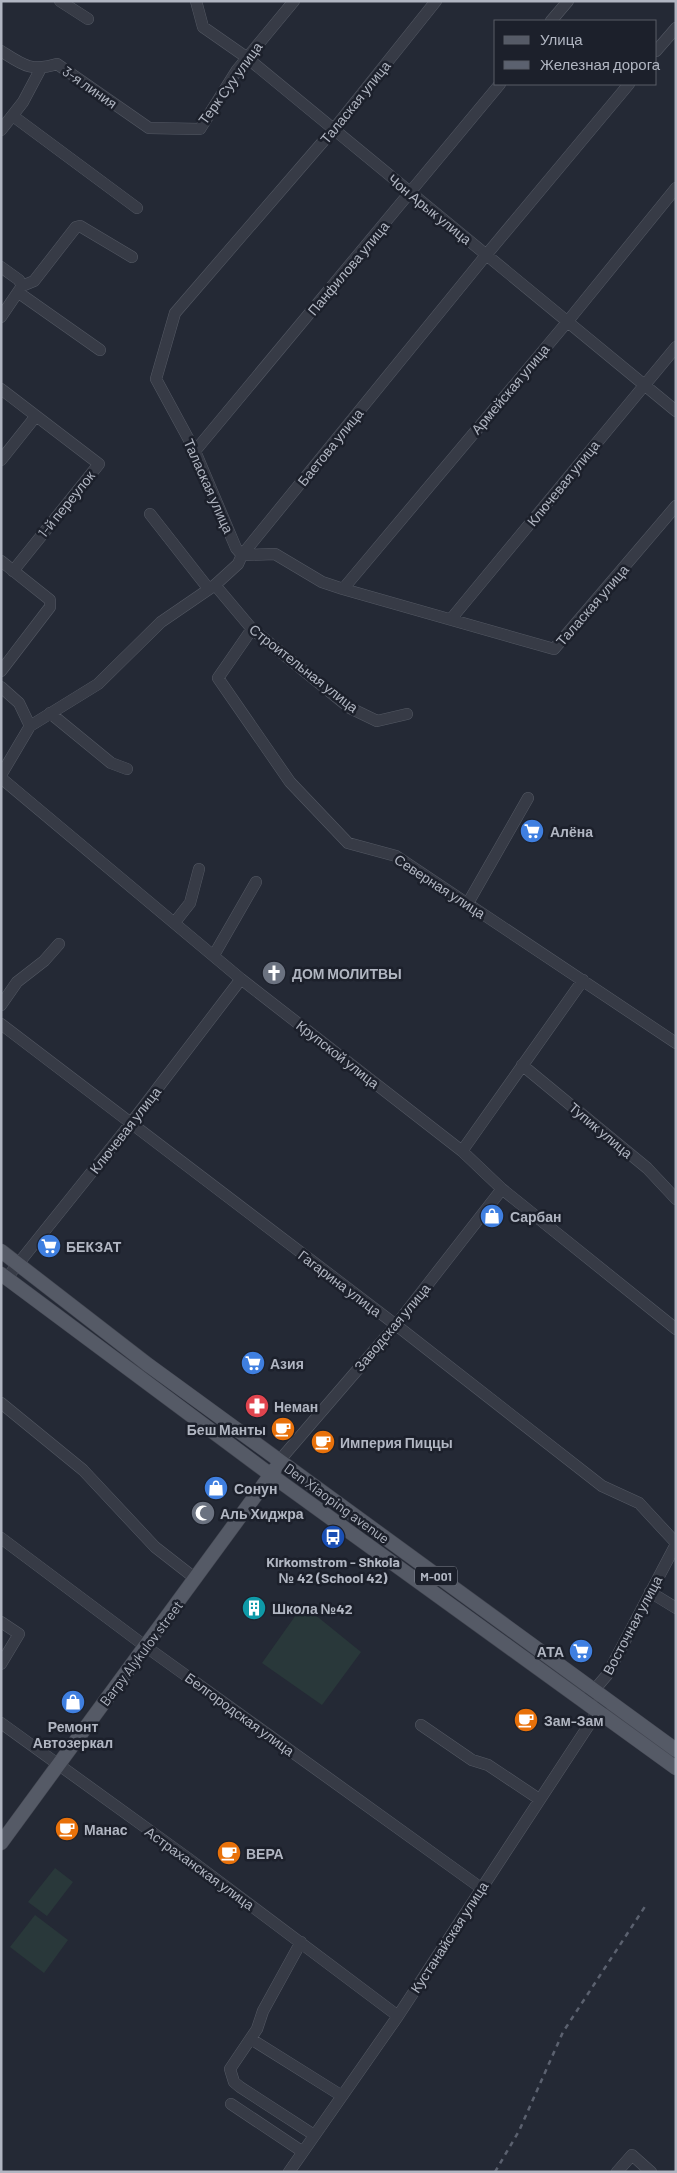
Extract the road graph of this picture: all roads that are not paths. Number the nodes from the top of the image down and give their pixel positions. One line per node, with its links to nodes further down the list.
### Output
1 (60, 1): 6 (street)
2 (196, 1): 11 (street, Чон Арык улица)
3 (294, 1): 11 (street, Терк Суу улица)
4 (436, 1): 18 (street, Талаская улица)
5 (568, 1): 7 (street)
6 (88, 19)
7 (552, 20)
8 (676, 28): 10 (street)
9 (1, 51): 12 (street, 3-я линия)
10 (657, 51)
11 (246, 57): 16 (street, Терк Суу улица); 18 (street, Чон Арык улица)
12 (40, 70): 15 (street); 16 (street, 3-я линия)
13 (499, 85): 20 (street, Панфилова улица)
14 (628, 85): 22 (street, Баетова улица)
15 (13, 116): 17 (street); 21 (street)
16 (149, 128)
17 (1, 130)
18 (333, 130): 20 (street, Чон Арык улица); 34 (street, Талаская улица)
19 (676, 188): 27 (street, Армейская улица)
20 (410, 193): 22 (street, Чон Арык улица); 34 (street, Панфилова улица)
21 (136, 208)
22 (486, 254): 27 (street, Чон Арык улица); 38 (street, Баетова улица)
23 (132, 257): 25 (street)
24 (1, 267): 25 (street)
25 (20, 290): 26 (street); 29 (street)
26 (1, 317)
27 (568, 321): 30 (street, Чон Арык улица); 42 (street, Армейская улица)
28 (676, 347): 30 (street, Ключевая улица)
29 (100, 350)
30 (644, 385): 32 (street, Чон Арык улица); 43 (street, Ключевая улица)
31 (1, 390): 33 (street, 1-й переулок)
32 (676, 411)
33 (36, 416): 35 (street); 40 (street, 1-й переулок)
34 (195, 451): 38 (street, Талаская улица)
35 (1, 460)
36 (676, 506): 43 (street, Талаская улица)
37 (150, 514): 41 (street, Строительная улица)
38 (242, 555): 41 (street, Баетова улица); 42 (street, Талаская улица)
39 (1, 561): 40 (street)
40 (13, 571): 45 (street)
41 (212, 586): 44 (street, Строительная улица); 47 (street, Баетова улица)
42 (343, 589): 43 (street, Талаская улица)
43 (451, 619)
44 (252, 629): 48 (street, Строительная улица); 55 (street, Северная улица)
45 (1, 671)
46 (1, 687): 49 (street)
47 (50, 714): 49 (street, Баетова улица); 50 (street)
48 (407, 714)
49 (30, 726): 51 (street, Баетова улица)
50 (127, 769)
51 (1, 776): 56 (street, Крупской улица)
52 (528, 798): 55 (street)
53 (199, 869): 56 (street)
54 (256, 882): 58 (street)
55 (468, 903): 60 (street, Северная улица)
56 (174, 922): 58 (street, Крупской улица)
57 (59, 944): 61 (street)
58 (214, 955): 59 (street, Крупской улица)
59 (241, 979): 65 (street, Ключевая улица); 66 (street, Крупской улица)
60 (582, 980): 63 (street, Северная улица); 64 (street)
61 (1, 1005)
62 (1, 1024): 65 (street, Гагарина улица)
63 (676, 1043)
64 (522, 1064): 66 (street); 68 (street, Тупик улица)
65 (131, 1123): 70 (street, Ключевая улица); 72 (street, Гагарина улица)
66 (462, 1151): 67 (street, Крупской улица)
67 (502, 1190): 72 (street, Заводская улица); 73 (street, Крупской улица)
68 (676, 1199)
69 (1, 1251): 70 (main road, Den Xiaoping avenue / M-001)
70 (17, 1266): 71 (street, Ключевая улица); 75 (main road, Den Xiaoping avenue / M-001)
71 (4, 1276): 76 (main road, Den Xiaoping avenue / M-001)
72 (396, 1325): 75 (street, Заводская улица); 78 (street, Гагарина улица)
73 (676, 1328)
74 (1, 1402): 79 (street)
75 (279, 1462): 76 (main road, Barpy Alykulov street); 85 (main road, Den Xiaoping avenue / M-001)
76 (271, 1475): 79 (main road, Barpy Alykulov street); 85 (main road, Den Xiaoping avenue / M-001)
77 (1, 1538): 83 (street, Белгородская улица)
78 (676, 1543): 80 (street, Восточная улица)
79 (196, 1579): 83 (main road, Barpy Alykulov street)
80 (650, 1592): 81 (street); 85 (street, Восточная улица)
81 (676, 1608)
82 (1, 1622): 84 (street)
83 (145, 1646): 91 (main road, Barpy Alykulov street); 95 (street, Белгородская улица)
84 (1, 1664)
85 (588, 1696): 86 (main road, Den Xiaoping avenue / M-001); 87 (main road, Den Xiaoping avenue / M-001)
86 (606, 1700): 87 (street, Кустанайская улица); 90 (main road, Den Xiaoping avenue / M-001)
87 (598, 1712): 92 (main road, Den Xiaoping avenue / M-001); 93 (street, Кустанайская улица)
88 (1, 1722): 91 (street, Астраханская улица)
89 (421, 1725): 93 (street)
90 (676, 1750)
91 (58, 1764): 94 (main road, Barpy Alykulov street); 96 (street, Астраханская улица)
92 (676, 1768)
93 (539, 1800): 95 (street, Кустанайская улица)
94 (1, 1843)
95 (480, 1888): 97 (street, Кустанайская улица)
96 (301, 1942): 97 (street, Астраханская улица); 98 (street)
97 (398, 2016): 99 (street, Кустанайская улица)
98 (250, 2039): 99 (street); 101 (street)
99 (342, 2096): 101 (street, Кустанайская улица)
100 (231, 2104): 102 (street)
101 (314, 2135): 102 (street, Кустанайская улица)
102 (303, 2152): 103 (street, Кустанайская улица)
103 (289, 2172)
104 (618, 2172): 105 (street)
105 (651, 2172)

